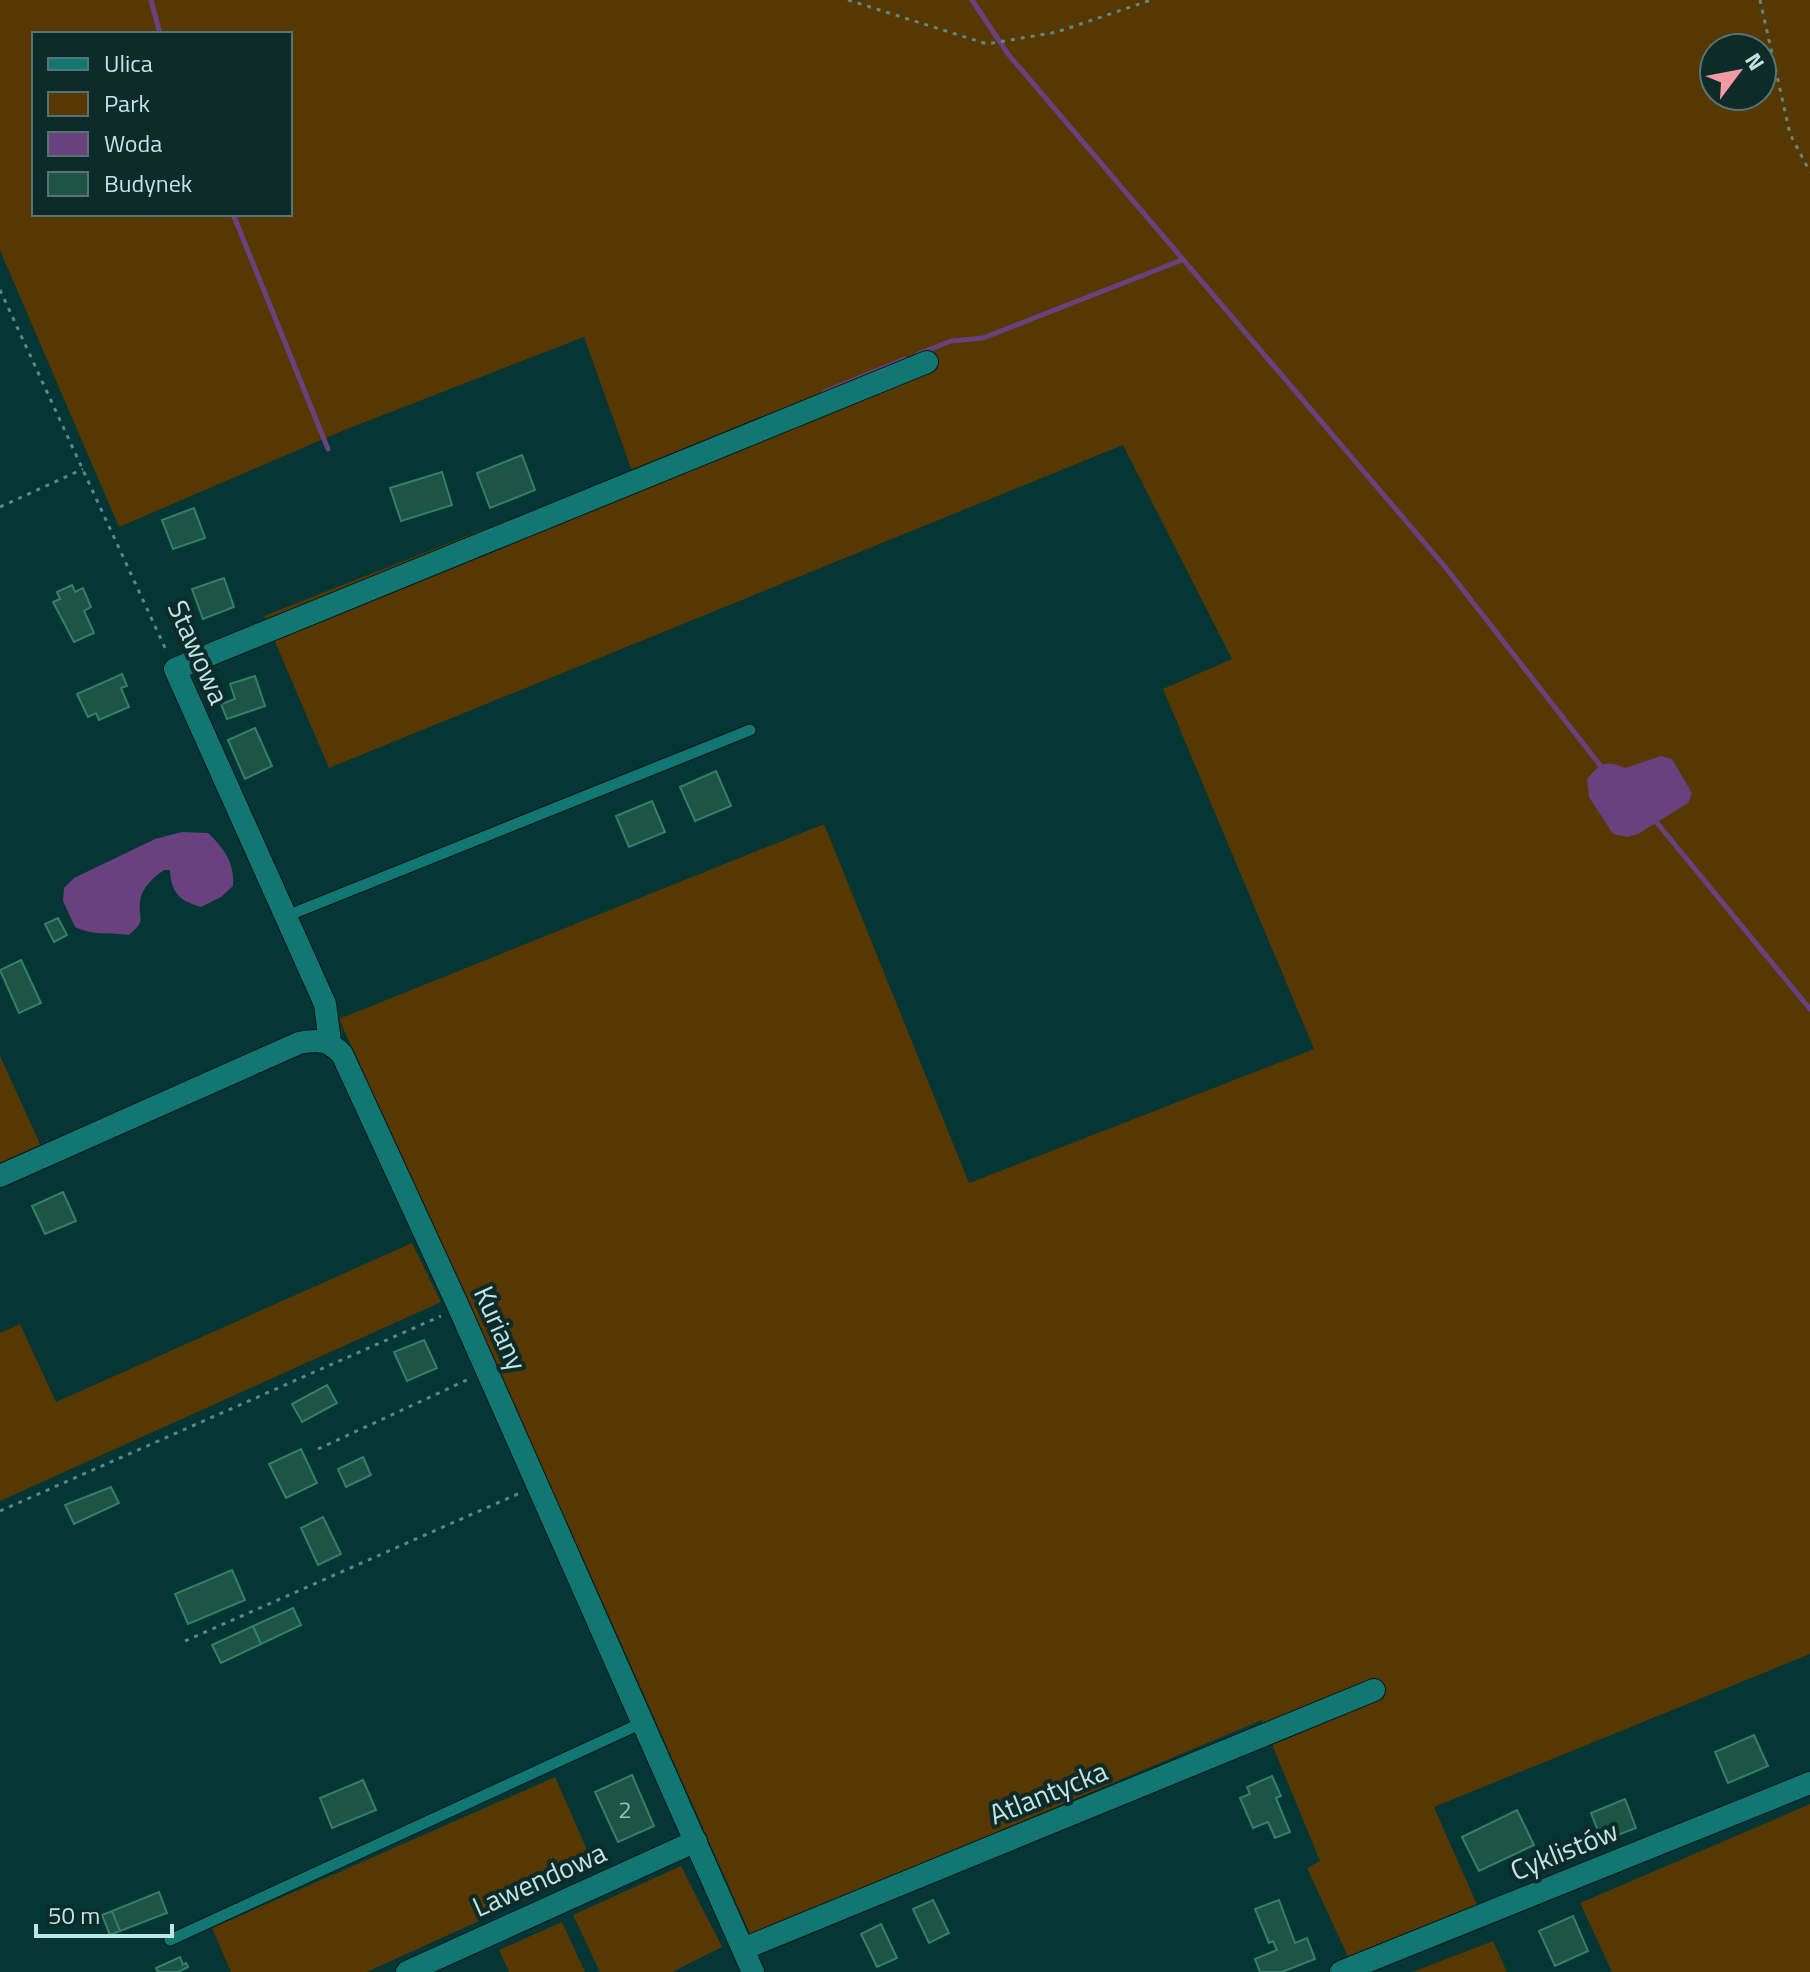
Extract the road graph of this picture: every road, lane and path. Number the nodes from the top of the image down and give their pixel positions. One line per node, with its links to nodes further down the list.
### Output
1 (848, 0): 2 (path)
2 (1151, 0)
3 (1760, 0): 4 (path)
4 (1810, 172)
5 (0, 290): 7 (path, Stawowa)
6 (927, 362): 9 (street)
7 (83, 469): 8 (path); 9 (path, Stawowa)
8 (0, 507)
9 (175, 669): 11 (street, Stawowa)
10 (750, 730): 11 (lane)
11 (284, 917): 12 (street, Stawowa)
12 (330, 1042): 13 (street); 14 (street, Kuriany)
13 (0, 1176)
14 (459, 1308): 15 (street, Kuriany); 18 (path)
15 (487, 1370): 16 (path); 17 (street, Kuriany)
16 (318, 1449)
17 (538, 1485): 19 (path); 21 (street, Kuriany)
18 (0, 1511)
19 (185, 1641)
20 (1374, 1690): 25 (street, Atlantycka)
21 (644, 1722): 23 (street, Kuriany); 24 (lane)
22 (1810, 1783): 28 (street, Cyklistów)
23 (696, 1841): 25 (street, Kuriany); 26 (street, Lawendowa)
24 (170, 1940)
25 (743, 1949): 27 (street, Kuriany)
26 (407, 1972)
27 (753, 1972)
28 (1341, 1972)

